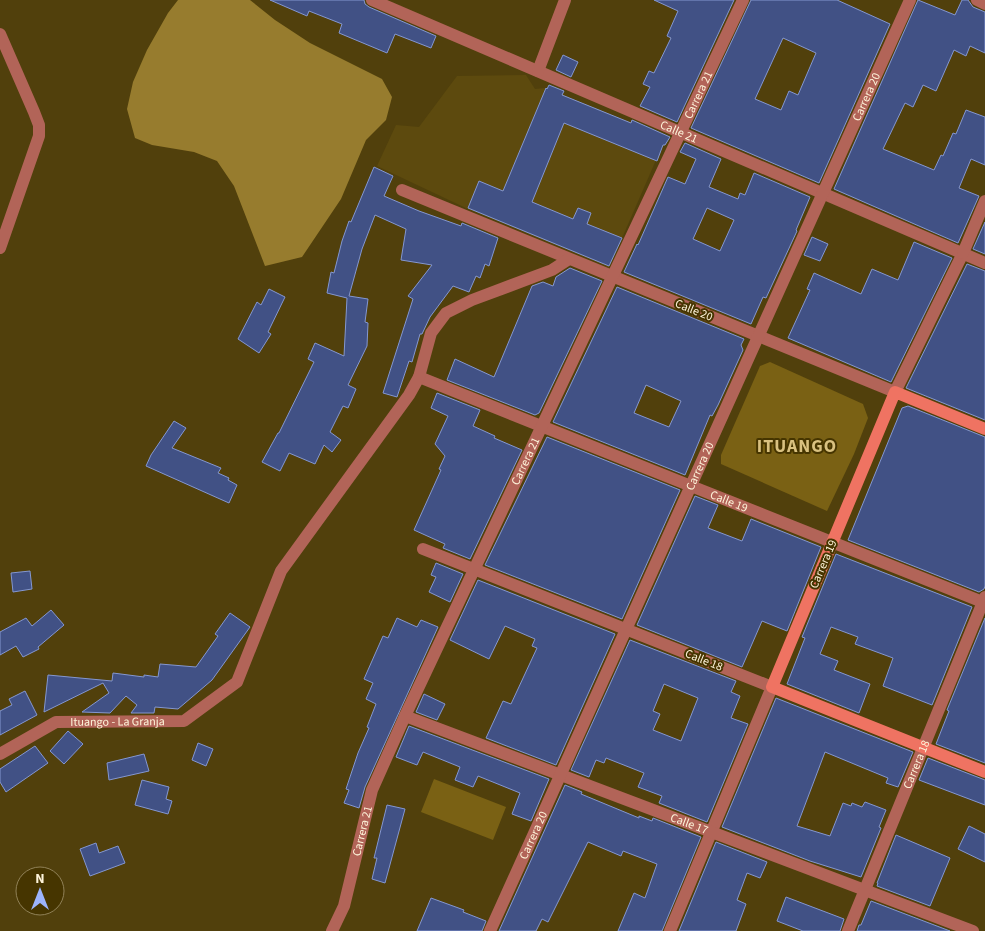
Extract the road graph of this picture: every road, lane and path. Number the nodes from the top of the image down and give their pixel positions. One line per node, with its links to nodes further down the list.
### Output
1 (372, 0): 8 (street, Calle 21)
2 (565, 0): 8 (street)
3 (743, 0): 9 (street, Carrera 21)
4 (910, 0): 11 (street, Carrera 20)
5 (977, 0): 6 (street)
6 (985, 4)
7 (0, 34): 13 (street)
8 (538, 71): 9 (street, Calle 21)
9 (680, 132): 11 (street, Calle 21); 17 (street, Carrera 21)
10 (402, 190): 15 (street, Calle 20)
11 (823, 193): 14 (street, Calle 21); 18 (street, Carrera 20)
12 (985, 201): 14 (street, Carrera 19)
13 (0, 248)
14 (963, 253): 16 (street, Calle 21); 20 (street, Carrera 19)
15 (569, 259): 17 (street, Calle 20); 19 (street)
16 (985, 263)
17 (612, 276): 18 (street, Calle 20); 21 (street, Carrera 21)
18 (758, 336): 20 (street, Calle 20); 23 (street, Carrera 20)
19 (419, 377): 21 (street, Calle 19); 32 (street, Ituango - La Granja)
20 (895, 392): 22 (main road, Calle 20); 24 (main road, Carrera 19)
21 (542, 426): 23 (street, Calle 19); 26 (street, Carrera 21)
22 (985, 429)
23 (691, 486): 24 (street, Calle 19); 28 (street, Carrera 20)
24 (832, 542): 27 (street, Calle 19); 29 (main road, Carrera 19)
25 (422, 548): 26 (street, Calle 18)
26 (474, 569): 28 (street, Calle 18); 30 (street, Carrera 21)
27 (984, 601): 31 (street, Carrera 18)
28 (626, 629): 29 (street, Calle 18); 34 (street, Carrera 20)
29 (772, 687): 31 (main road, Calle 18); 35 (street, Carrera 19)
30 (405, 716): 34 (street, Calle 17); 37 (street, Carrera 21)
31 (924, 747): 33 (main road, Calle 18); 36 (street, Carrera 18)
32 (0, 754)
33 (985, 772)
34 (560, 774): 35 (street, Calle 17); 38 (street, Carrera 20)
35 (711, 832): 36 (street, Calle 17); 39 (street, Carrera 19)
36 (865, 890): 40 (street, Carrera 18); 41 (street, Calle 17)
37 (332, 931)
38 (490, 931)
39 (670, 931)
40 (848, 931)
41 (973, 931)

